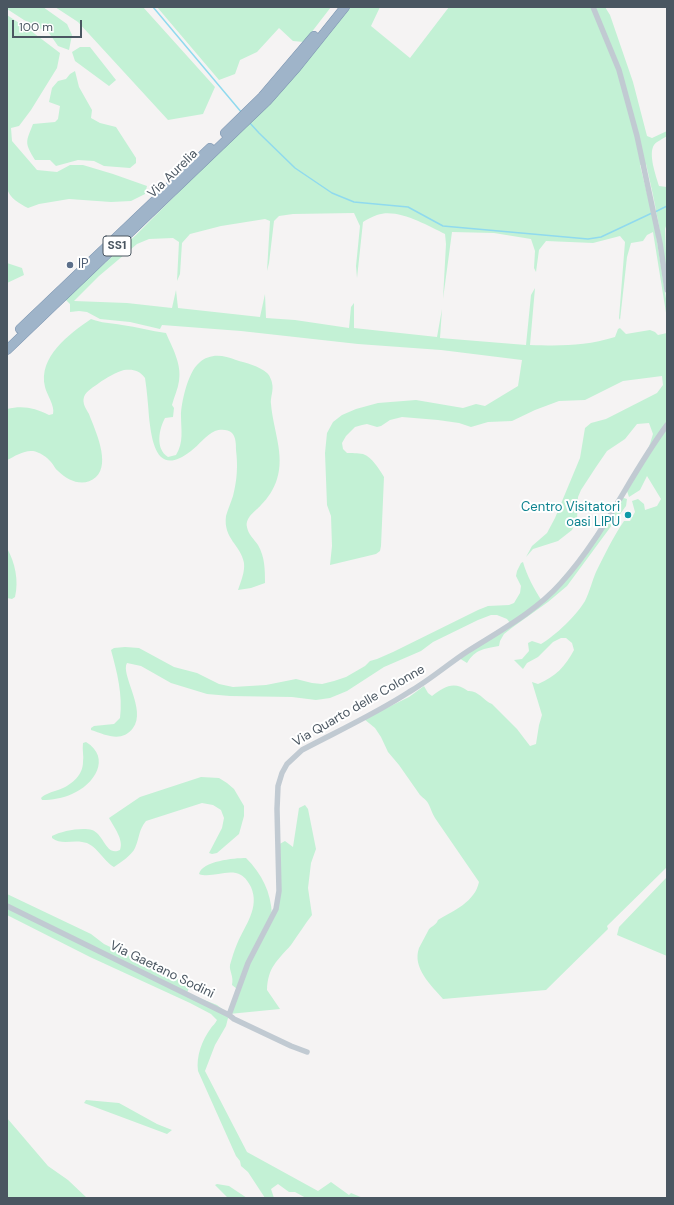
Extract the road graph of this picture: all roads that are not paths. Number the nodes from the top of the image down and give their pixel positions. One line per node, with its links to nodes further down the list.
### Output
1 (337, 7): 4 (highway, Via Aurelia / SS1)
2 (345, 7): 4 (highway, Via Aurelia / SS1)
3 (593, 7): 6 (street)
4 (264, 99): 5 (highway, Via Aurelia / SS1)
5 (224, 139): 7 (highway, Via Aurelia / SS1); 8 (highway, Via Aurelia / SS1)
6 (667, 290)
7 (7, 341)
8 (7, 350)
9 (667, 425): 11 (street, Via Quarto delle Colonne)
10 (7, 906): 11 (street, Via Gaetano Sodini)
11 (229, 1015): 12 (street, Via Gaetano Sodini)
12 (307, 1052)

